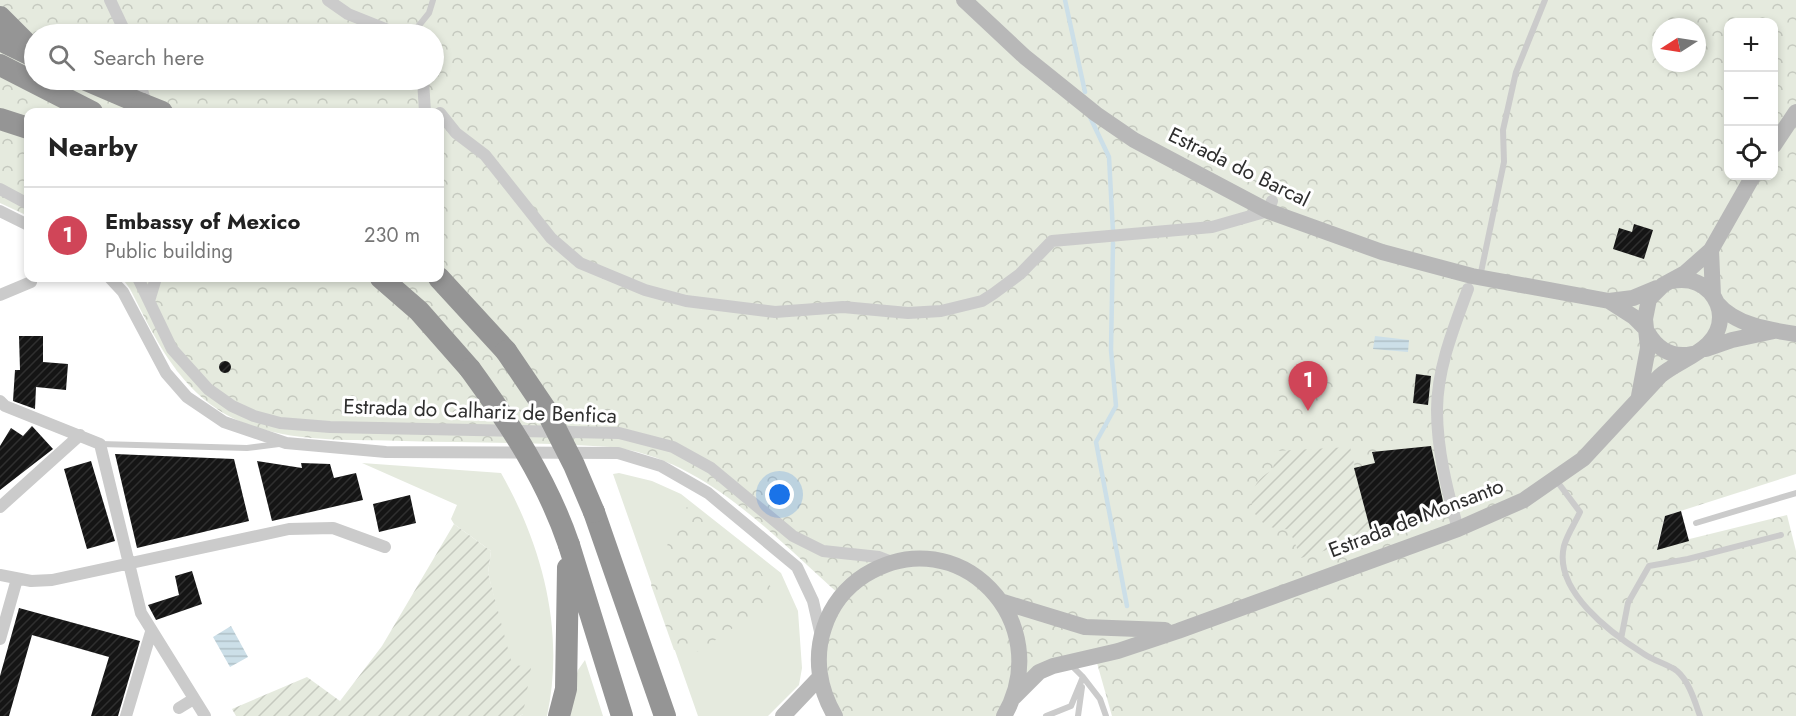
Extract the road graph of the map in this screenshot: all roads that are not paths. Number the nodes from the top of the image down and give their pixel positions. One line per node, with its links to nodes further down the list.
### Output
1 (110, 0): 7 (street)
2 (328, 0): 8 (street)
3 (433, 0): 9 (lane)
4 (964, 0): 29 (street, Estrada do Barcal)
5 (1545, 0): 39 (lane)
6 (0, 17): 10 (highway)
7 (121, 24)
8 (373, 24)
9 (420, 24)
10 (24, 41)
11 (3, 54): 12 (highway); 13 (highway)
12 (24, 55)
13 (24, 68)
14 (58, 90): 19 (highway)
15 (118, 90): 17 (highway)
16 (424, 90): 18 (street)
17 (140, 97): 20 (highway, bridge)
18 (425, 107)
19 (86, 108)
20 (156, 108)
21 (1796, 111): 25 (street)
22 (0, 119): 24 (highway)
23 (444, 119): 29 (street)
24 (24, 127)
25 (1778, 138)
26 (1751, 180): 32 (street, Estrada de Monsanto)
27 (0, 189): 28 (street)
28 (24, 202)
29 (1270, 206): 39 (street, Estrada do Barcal)
30 (0, 211): 31 (street)
31 (24, 223)
32 (1711, 250): 40 (street, Estrada de Monsanto); 42 (street, Estrada de Monsanto)
33 (31, 282): 41 (street)
34 (114, 282): 52 (street, Estrada do Calhariz de Benfica)
35 (140, 282): 43 (street, Estrada do Calhariz de Benfica)
36 (155, 282): 43 (street)
37 (386, 282): 60 (highway, bridge)
38 (443, 282): 82 (highway, bridge)
39 (1474, 283): 44 (street, Estrada do Barcal); 58 (street)
40 (1667, 283): 42 (street); 44 (street); 45 (street, Estrada de Monsanto)
41 (0, 296)
42 (1715, 299): 46 (street); 48 (street, Estrada de Monsanto)
43 (149, 301): 62 (street, Estrada do Calhariz de Benfica)
44 (1609, 301): 45 (street)
45 (1647, 331): 48 (street); 49 (street, Estrada de Monsanto)
46 (1774, 331): 47 (street); 48 (street)
47 (1796, 334)
48 (1697, 352): 49 (street, Estrada de Monsanto)
49 (1639, 396): 54 (street, Estrada de Monsanto)
50 (2, 408): 51 (street, Estrada do Calhariz de Benfica)
51 (80, 435): 53 (street, Estrada do Calhariz de Benfica); 56 (street)
52 (286, 443): 53 (lane, Estrada do Calhariz de Benfica); 69 (street, Estrada do Calhariz de Benfica)
53 (100, 444): 63 (street)
54 (1555, 480): 58 (street, Estrada de Monsanto); 71 (lane)
55 (1796, 493): 57 (lane)
56 (0, 507)
57 (1696, 523)
58 (1458, 528): 67 (street, Estrada de Monsanto)
59 (1781, 535): 71 (lane)
60 (568, 545): 80 (highway); 81 (highway)
61 (385, 547): 63 (street)
62 (892, 562): 66 (street); 69 (street)
63 (129, 565): 65 (street); 68 (street)
64 (0, 574): 65 (street)
65 (17, 579): 70 (street)
66 (1003, 602): 67 (street, Estrada de Monsanto); 75 (street)
67 (1178, 630): 72 (street, Estrada de Monsanto)
68 (151, 632): 76 (street); 78 (street)
69 (821, 637): 73 (street)
70 (0, 639)
71 (1621, 639): 89 (lane)
72 (1068, 661): 74 (lane); 75 (street, Estrada de Monsanto)
73 (820, 677): 83 (street); 84 (street)
74 (1083, 677): 86 (lane); 87 (lane); 88 (lane)
75 (1014, 698): 85 (street)
76 (192, 700): 77 (street); 79 (street)
77 (179, 708)
78 (126, 716)
79 (205, 716)
80 (559, 716)
81 (622, 716)
82 (665, 716)
83 (783, 716)
84 (835, 716)
85 (1005, 716)
86 (1046, 716)
87 (1078, 716)
88 (1106, 716)
89 (1700, 716)

